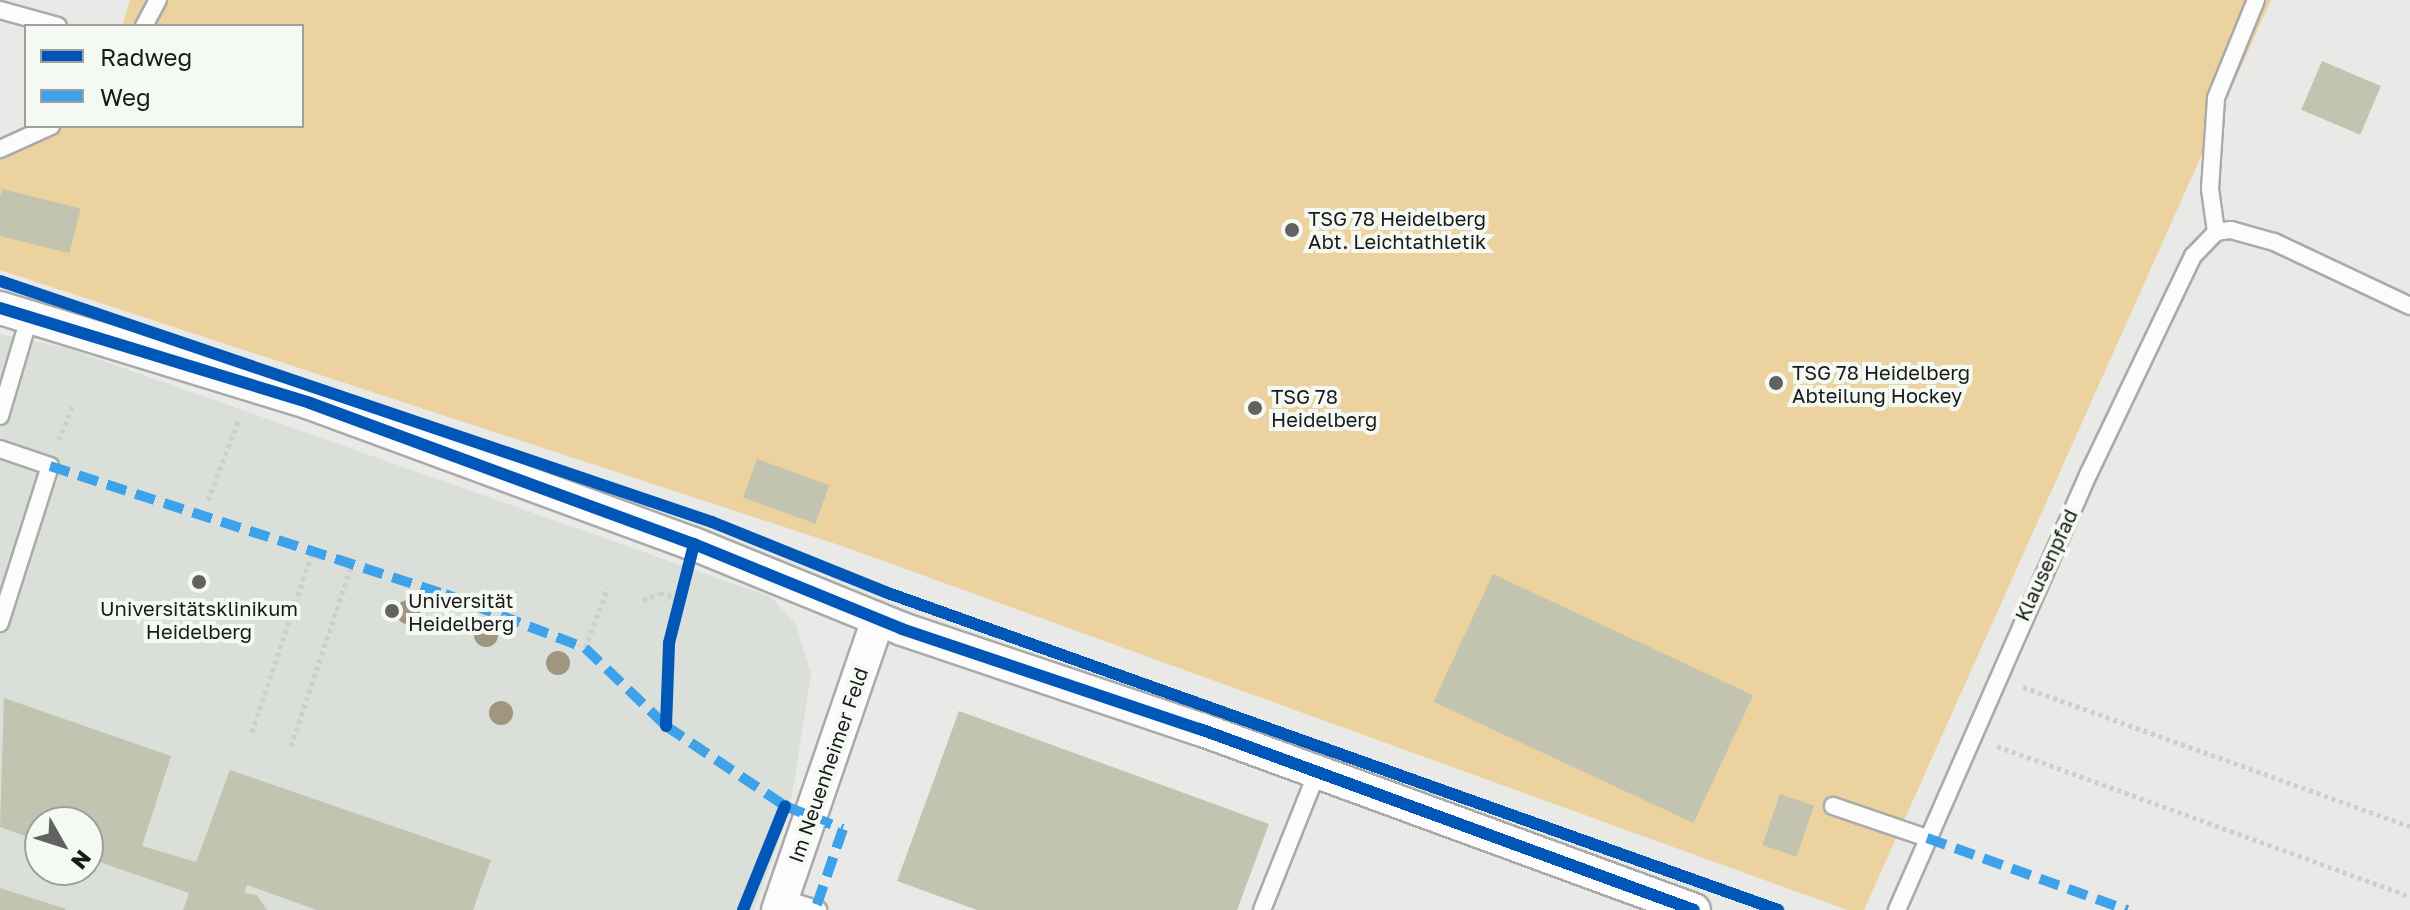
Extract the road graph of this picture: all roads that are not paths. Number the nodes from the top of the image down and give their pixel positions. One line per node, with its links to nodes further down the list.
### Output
1 (158, 0): 5 (lane)
2 (2256, 0): 8 (lane)
3 (0, 10): 4 (lane)
4 (51, 24)
5 (145, 24)
6 (47, 128): 7 (lane)
7 (0, 149)
8 (2216, 232): 9 (lane); 17 (lane, Klausenpfad)
9 (2410, 306)
10 (15, 313): 11 (lane); 13 (street)
11 (0, 416)
12 (0, 449): 14 (lane)
13 (878, 620): 15 (street); 18 (street, Im Neuenheimer Feld)
14 (0, 623)
15 (1316, 775): 20 (lane); 21 (street)
16 (1833, 806): 17 (lane)
17 (1927, 838): 22 (lane, Klausenpfad)
18 (780, 904): 19 (lane)
19 (818, 910)
20 (1262, 910)
21 (1694, 910)
22 (1897, 910)

